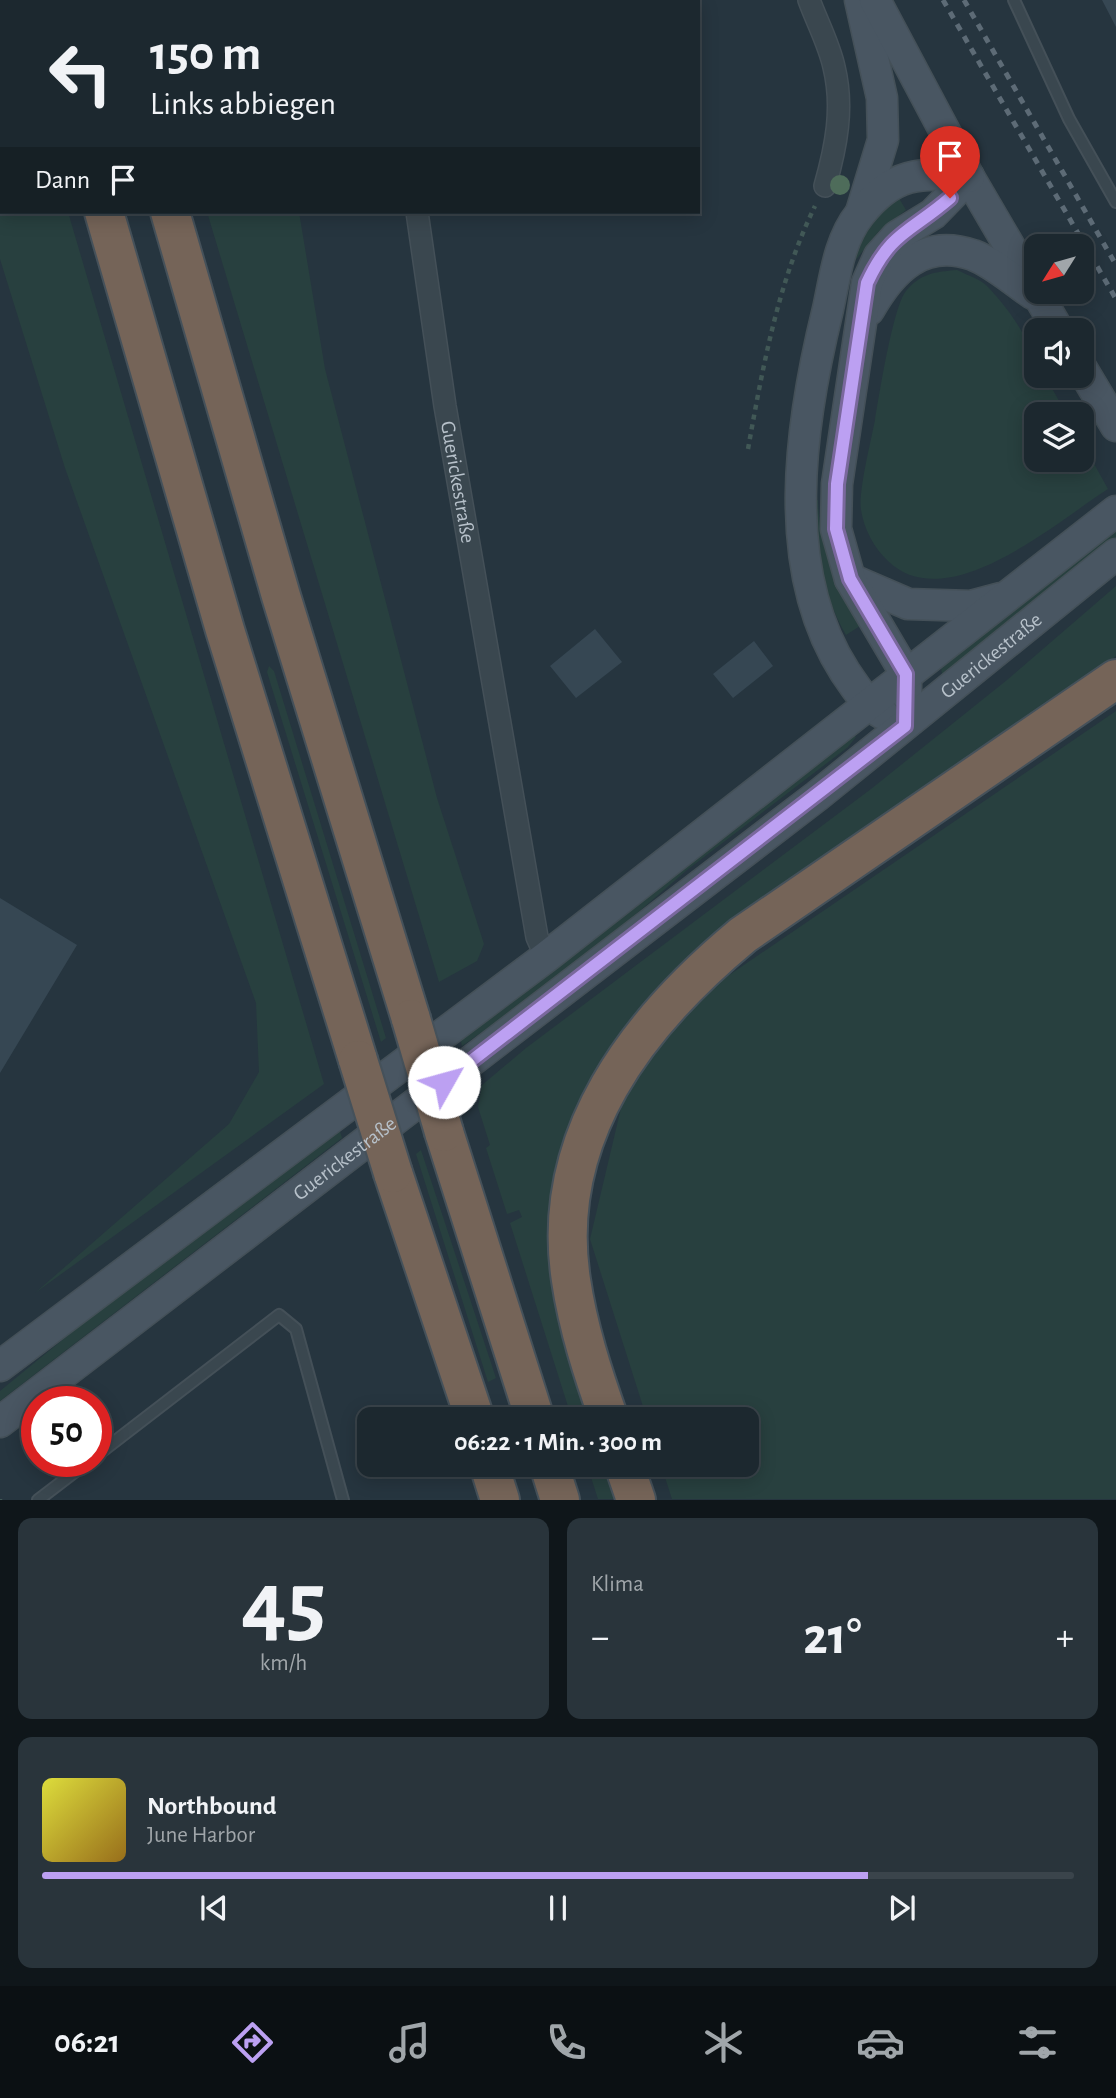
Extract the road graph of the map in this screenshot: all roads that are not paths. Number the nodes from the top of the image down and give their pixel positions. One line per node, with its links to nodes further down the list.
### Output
1 (808, 0): 6 (street)
2 (860, 0): 8 (main road)
3 (875, 0): 5 (main road)
4 (1014, 0): 7 (lane)
5 (968, 177): 8 (main road); 12 (main road); 14 (main road)
6 (825, 186)
7 (1116, 202)
8 (861, 212): 23 (main road)
9 (105, 214): 27 (highway, bridge)
10 (171, 214): 28 (highway, bridge)
11 (417, 214): 25 (street, Guerickestraße)
12 (1024, 273)
13 (1024, 288): 14 (main road)
14 (862, 323): 19 (main road)
15 (1093, 388): 16 (main road)
16 (1116, 426)
17 (1116, 511): 20 (main road, Guerickestraße)
18 (1116, 554): 24 (main road, Guerickestraße)
19 (850, 579): 20 (main road); 21 (main road)
20 (1011, 595): 21 (main road, Guerickestraße)
21 (906, 674): 23 (main road, Guerickestraße); 24 (main road)
22 (1116, 680): 29 (highway)
23 (867, 706): 24 (main road); 25 (main road, Guerickestraße)
24 (905, 726): 30 (main road, Guerickestraße)
25 (546, 957): 26 (main road, Guerickestraße)
26 (0, 1366)
27 (471, 1407)
28 (531, 1407)
29 (604, 1407)
30 (0, 1422)
31 (112, 1444): 37 (lane)
32 (68, 1477): 36 (lane)
33 (493, 1477): 38 (highway)
34 (554, 1477): 39 (highway)
35 (628, 1477): 40 (highway)
36 (38, 1500)
37 (343, 1500)
38 (500, 1500)
39 (561, 1500)
40 (636, 1500)

